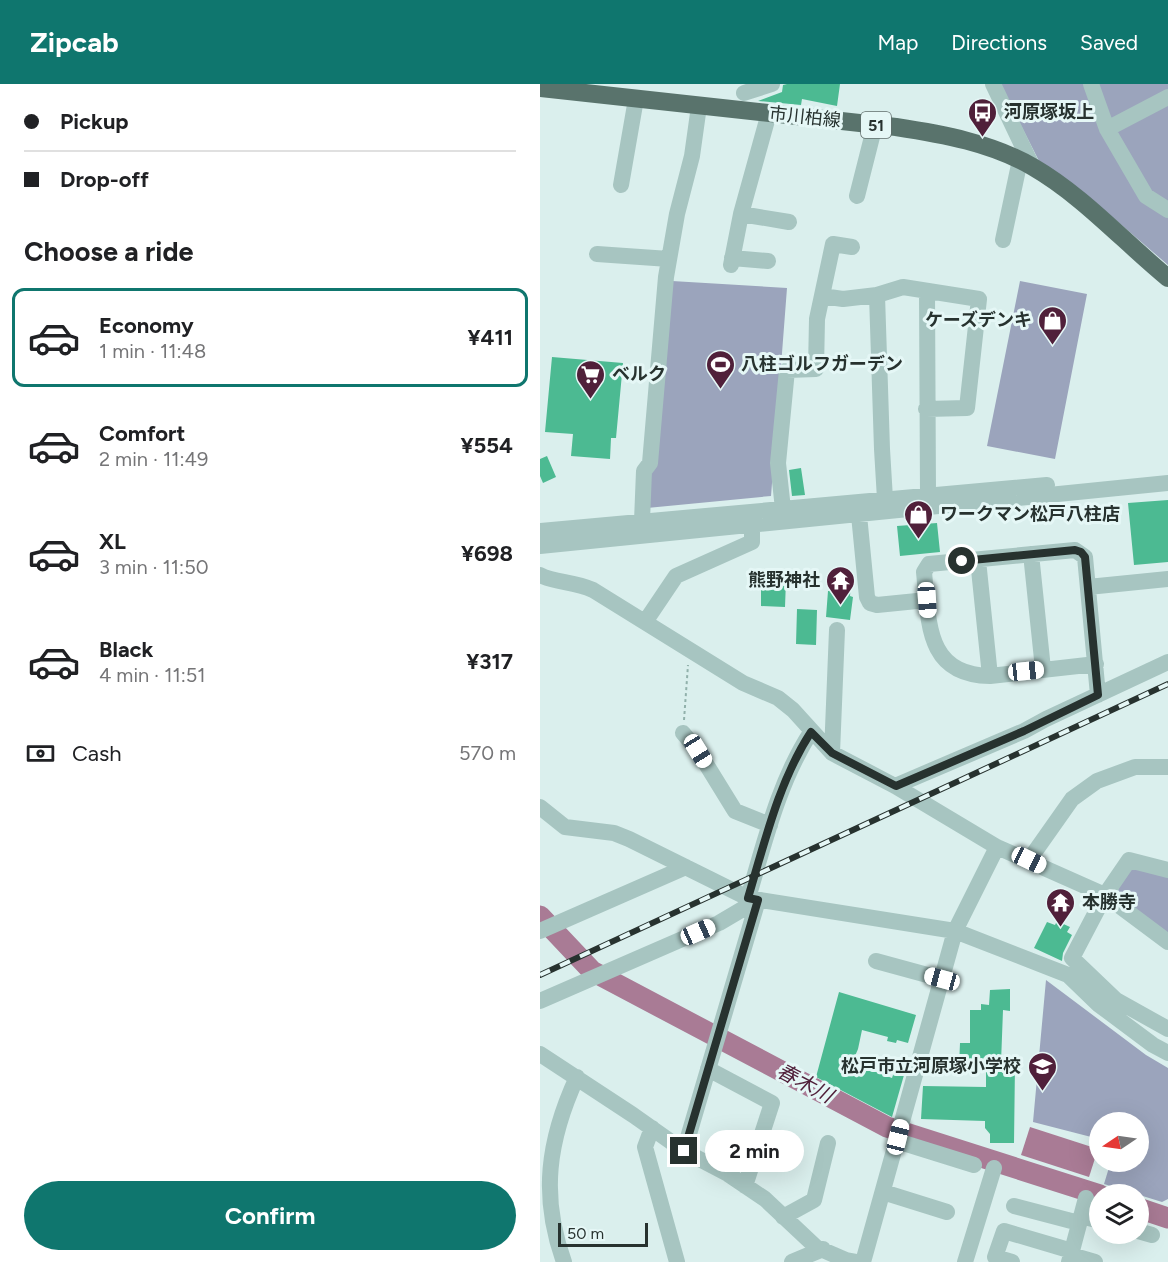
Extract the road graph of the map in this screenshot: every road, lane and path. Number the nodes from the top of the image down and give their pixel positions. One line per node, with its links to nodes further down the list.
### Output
1 (772, 84): 5 (street)
2 (993, 84): 13 (street)
3 (1091, 84): 12 (street)
4 (553, 87): 7 (main road, 市川柏線 / 51)
5 (741, 89): 9 (street)
6 (1168, 97): 12 (street)
7 (636, 99): 8 (main road, 市川柏線 / 51); 14 (street)
8 (699, 106): 9 (main road, 市川柏線 / 51); 22 (street)
9 (734, 109): 10 (main road, 市川柏線 / 51)
10 (769, 113): 11 (main road, 市川柏線 / 51); 17 (street)
11 (875, 125): 13 (main road, 市川柏線 / 51); 15 (street)
12 (1107, 129): 16 (street)
13 (1026, 163): 19 (street); 24 (main road, 市川柏線 / 51)
14 (621, 185)
15 (857, 196)
16 (1168, 210)
17 (741, 214): 18 (street); 23 (street)
18 (789, 222)
19 (1003, 240)
20 (852, 247): 27 (street)
21 (597, 254): 22 (street)
22 (669, 259): 35 (street)
23 (768, 261)
24 (1168, 278)
25 (927, 291): 26 (street); 28 (street); 28 (street)
26 (877, 295): 27 (street); 32 (street)
27 (822, 296): 33 (street)
28 (926, 409): 31 (street)
29 (1168, 475): 31 (street)
30 (1168, 483): 34 (street)
31 (928, 494): 32 (street)
32 (885, 499): 33 (street)
33 (783, 509): 35 (street)
34 (860, 515): 36 (street); 44 (street)
35 (642, 521): 37 (street)
36 (752, 525): 38 (street); 45 (street)
37 (540, 531)
38 (540, 546)
39 (1031, 554): 40 (street); 43 (street); 50 (street)
40 (978, 560): 44 (street); 51 (street)
41 (542, 579): 45 (street)
42 (1168, 579): 43 (street)
43 (1088, 587): 49 (street)
44 (927, 600): 51 (street)
45 (645, 622): 47 (street)
46 (837, 630): 55 (street)
47 (689, 651): 53 (street); 54 (path)
48 (1168, 662): 52 (street)
49 (1096, 664): 50 (street); 52 (street)
50 (1043, 669): 51 (street)
51 (990, 676)
52 (1098, 695): 57 (street)
53 (811, 732): 55 (street); 59 (street)
54 (683, 733): 59 (street)
55 (832, 753): 57 (street)
56 (1168, 767): 61 (street)
57 (896, 786): 60 (street)
58 (540, 807): 62 (street)
59 (770, 825): 65 (street)
60 (997, 847): 61 (street); 67 (street)
61 (1029, 860): 64 (street)
62 (686, 867): 65 (street); 66 (street)
63 (1168, 870): 64 (street)
64 (1105, 895): 68 (street); 72 (street)
65 (753, 899): 67 (street); 71 (street); 75 (street)
66 (541, 931)
67 (956, 931): 70 (street); 73 (street)
68 (1168, 942)
69 (876, 961): 70 (street)
70 (942, 979): 78 (street)
71 (540, 1001)
72 (1168, 1029)
73 (1168, 1053)
74 (540, 1054): 76 (street)
75 (708, 1069): 80 (street); 83 (street)
76 (577, 1077): 77 (street); 93 (street)
77 (652, 1128): 80 (street); 94 (street)
78 (899, 1133): 81 (street); 84 (street)
79 (828, 1143): 88 (street)
80 (684, 1151): 83 (street)
81 (974, 1165)
82 (994, 1168): 98 (street)
83 (746, 1186): 88 (street)
84 (883, 1192): 87 (street); 97 (street)
85 (1086, 1198): 89 (street)
86 (1014, 1206): 89 (street)
87 (947, 1212)
88 (783, 1216): 91 (street)
89 (1080, 1219): 90 (street); 92 (street)
90 (1089, 1220)
91 (822, 1249): 95 (street); 96 (street)
92 (1070, 1256): 99 (street); 100 (street)
93 (564, 1262)
94 (677, 1262)
95 (792, 1262)
96 (857, 1262)
97 (863, 1262)
98 (965, 1262)
99 (1012, 1262)
100 (1095, 1262)

